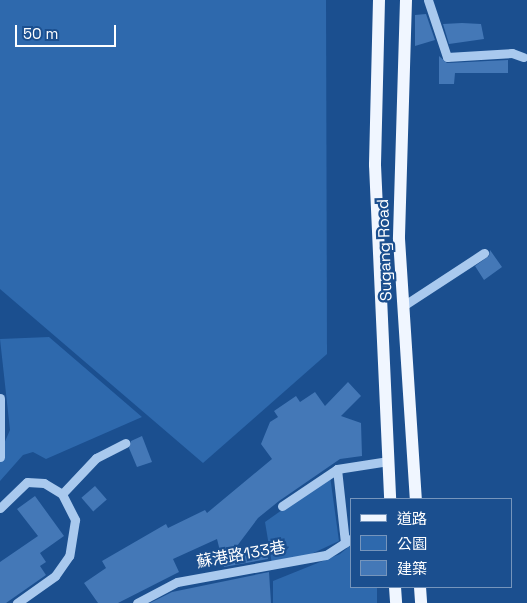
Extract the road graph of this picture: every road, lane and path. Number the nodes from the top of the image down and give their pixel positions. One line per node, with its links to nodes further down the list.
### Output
1 (379, 0): 10 (main road, Sugang Road)
2 (406, 0): 6 (main road, Sugang Road)
3 (428, 0): 4 (street)
4 (523, 57)
5 (484, 253): 6 (street)
6 (403, 306): 14 (main road, Sugang Road)
7 (0, 398): 9 (street)
8 (125, 443): 12 (street)
9 (0, 457)
10 (388, 461): 11 (street); 13 (main road, Sugang Road)
11 (337, 470): 15 (street); 17 (street)
12 (62, 494): 16 (street); 20 (street)
13 (390, 498)
14 (416, 498)
15 (282, 506)
16 (0, 508)
17 (348, 541): 21 (street, 蘇港路133巷)
18 (395, 588): 22 (main road)
19 (420, 588): 23 (main road)
20 (17, 603)
21 (137, 603)
22 (396, 603)
23 (421, 603)

